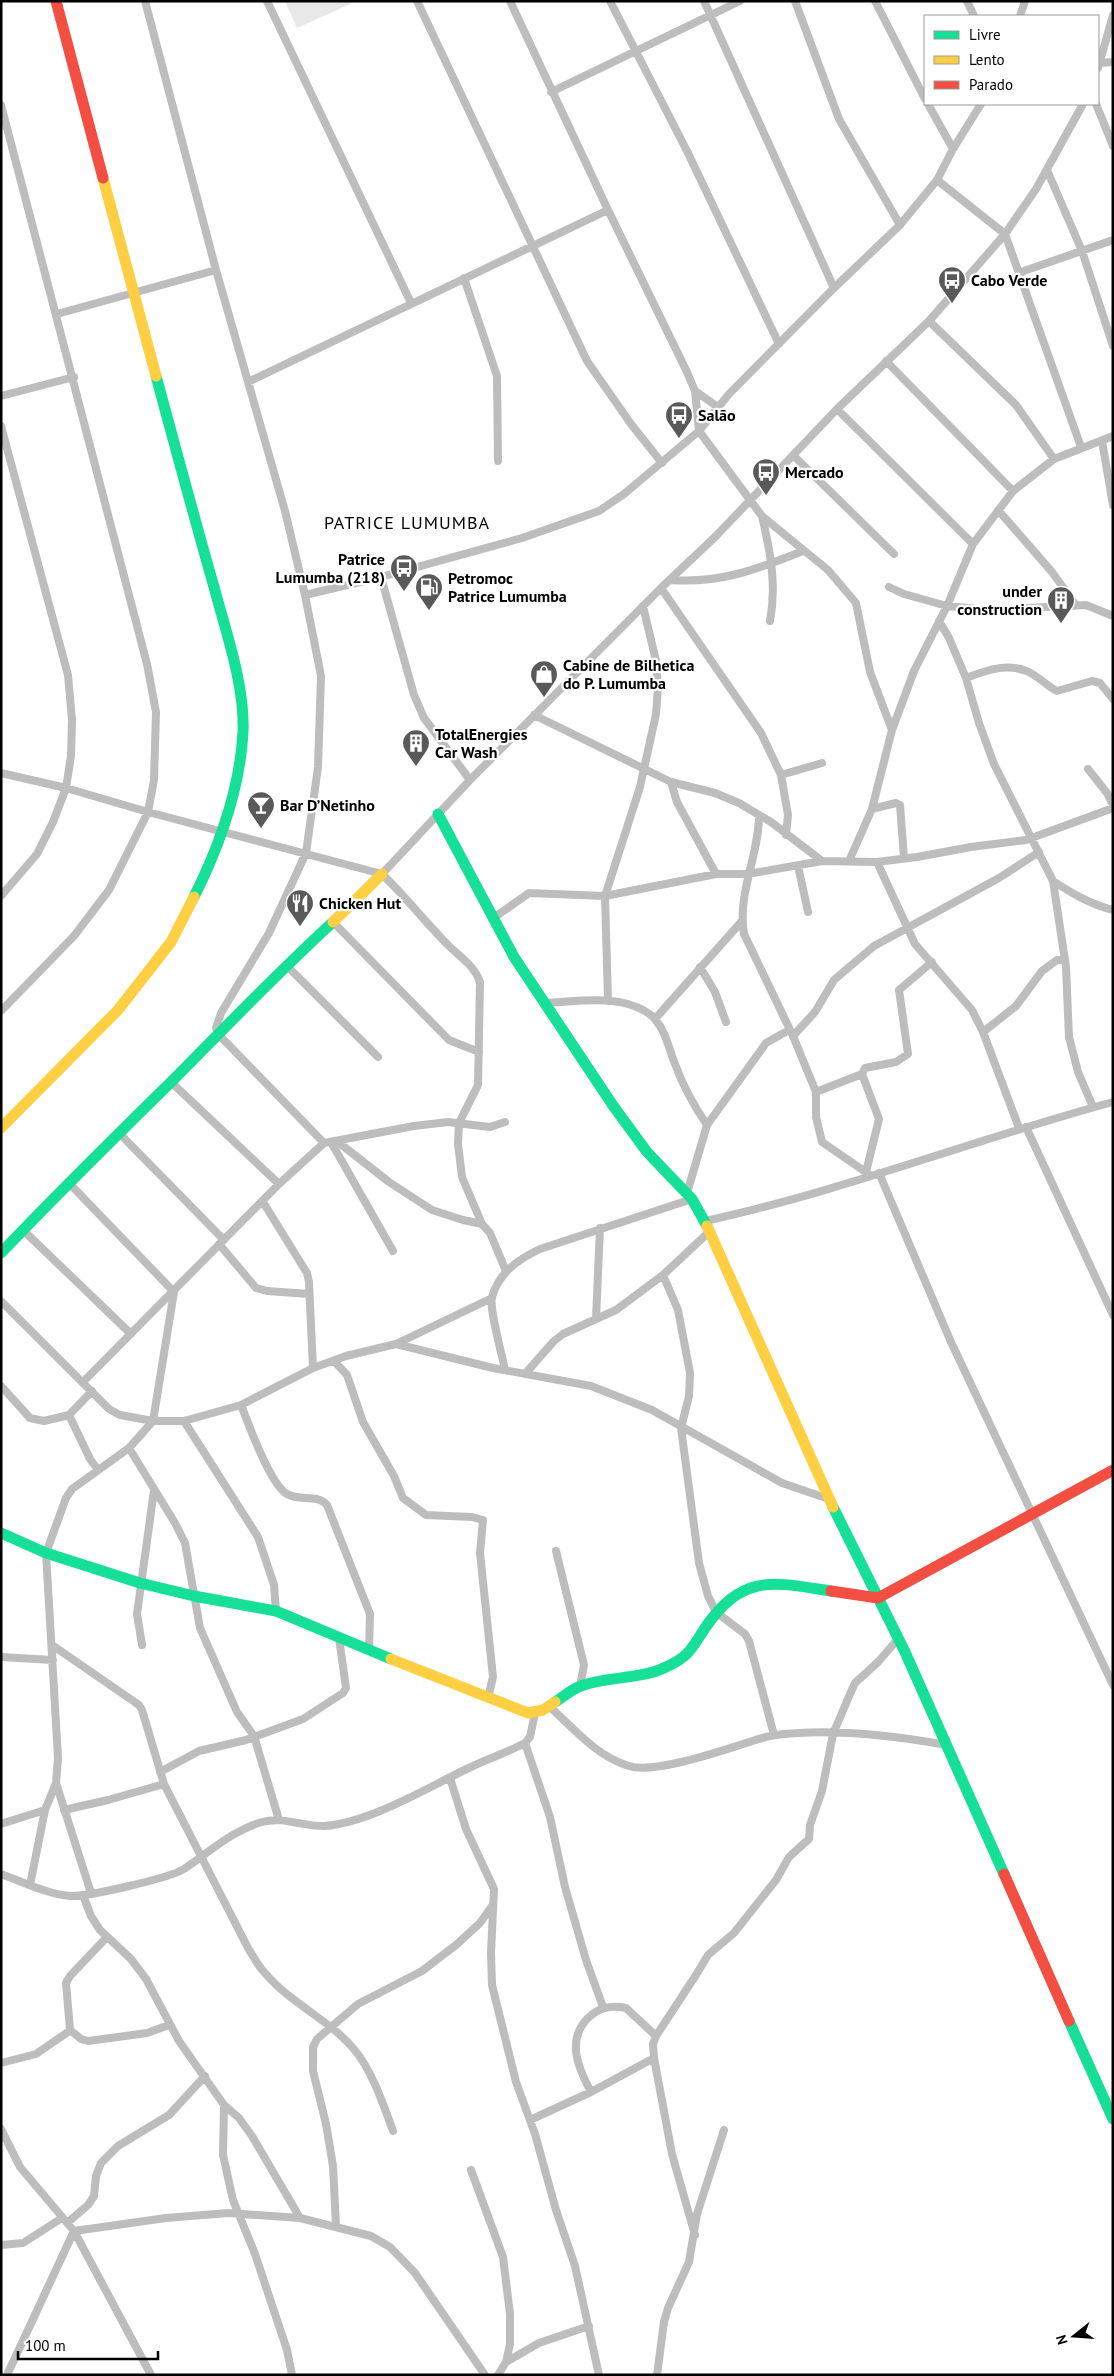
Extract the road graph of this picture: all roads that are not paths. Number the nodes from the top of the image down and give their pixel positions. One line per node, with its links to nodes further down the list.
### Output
1 (56, 1): 41 (street)
2 (144, 1): 37 (street)
3 (267, 1): 42 (street)
4 (417, 1): 35 (street)
5 (510, 1): 20 (street)
6 (610, 1): 17 (street)
7 (704, 1): 13 (street)
8 (740, 1): 13 (street)
9 (795, 1): 32 (street)
10 (875, 1): 21 (street)
11 (967, 1): 14 (street)
12 (1025, 1): 15 (street)
13 (710, 14): 17 (street); 40 (street)
14 (974, 15)
15 (1020, 15)
16 (1113, 15): 19 (street)
17 (636, 52): 20 (street); 45 (street)
18 (1113, 62): 19 (street)
19 (1099, 66)
20 (552, 92): 31 (street)
21 (924, 97)
22 (1, 105): 43 (street)
23 (929, 105): 28 (street)
24 (980, 105): 28 (street)
25 (1082, 105): 29 (street)
26 (1096, 105): 27 (street)
27 (1113, 146)
28 (952, 149): 30 (street)
29 (1047, 170): 33 (street); 36 (street)
30 (937, 180): 32 (street); 33 (street)
31 (608, 210): 35 (street); 50 (street)
32 (900, 225): 40 (street)
33 (1005, 234): 38 (street); 44 (street)
34 (1113, 240): 36 (street)
35 (533, 246): 39 (street); 62 (street)
36 (1082, 251): 38 (street); 46 (street)
37 (216, 270): 41 (street); 49 (street)
38 (1020, 272): 58 (street)
39 (464, 278): 42 (street); 61 (street)
40 (834, 288): 45 (street)
41 (132, 292): 43 (street); 100 (street)
42 (411, 303): 49 (street)
43 (57, 314): 48 (street)
44 (929, 321): 47 (street); 60 (street)
45 (779, 344): 52 (street)
46 (1113, 346)
47 (886, 361): 53 (street); 63 (street)
48 (74, 377): 51 (street); 97 (street)
49 (248, 382): 76 (street)
50 (695, 391): 52 (street); 55 (street)
51 (1, 396)
52 (718, 407): 55 (street)
53 (837, 409): 59 (street); 68 (street)
54 (1, 426): 94 (street)
55 (699, 430): 62 (street); 64 (street)
56 (1113, 436): 57 (street)
57 (1102, 441): 58 (street); 65 (street)
58 (1081, 447): 60 (street)
59 (794, 456): 64 (street); 70 (street)
60 (1054, 459): 63 (street)
61 (498, 461)
62 (662, 463): 72 (street)
63 (1013, 490): 66 (street)
64 (750, 500): 67 (street); 73 (street)
65 (1113, 505)
66 (998, 510): 68 (street); 77 (street)
67 (762, 516): 69 (street); 71 (street)
68 (973, 544): 79 (street)
69 (803, 551): 71 (street); 86 (street)
70 (894, 554)
71 (773, 563): 73 (street); 81 (street)
72 (381, 577): 76 (street); 92 (street)
73 (670, 580): 75 (street)
74 (889, 587): 79 (street)
75 (661, 588): 78 (street); 91 (street)
76 (305, 595): 104 (street)
77 (1075, 604): 79 (street); 80 (street)
78 (643, 606): 85 (street); 88 (street)
79 (947, 606): 82 (street)
80 (1113, 616)
81 (770, 620)
82 (939, 621): 83 (street); 86 (street)
83 (966, 678): 84 (street); 102 (street)
84 (1113, 699)
85 (534, 715): 88 (street); 92 (street)
86 (892, 730): 96 (street)
87 (822, 763): 91 (street)
88 (645, 769): 93 (street); 115 (street)
89 (1088, 769): 95 (street)
90 (1, 773): 94 (street)
91 (781, 775): 101 (street)
92 (470, 780): 98 (street)
93 (671, 782): 99 (street); 111 (street)
94 (66, 788): 97 (street); 114 (street)
95 (1113, 806): 102 (street)
96 (872, 809): 105 (street); 107 (street)
97 (148, 812): 100 (street); 128 (street)
98 (438, 814): 110 (street); 118 (street)
99 (759, 815): 101 (street); 112 (street)
100 (221, 830): 104 (street); 145 (street)
101 (786, 834): 106 (street)
102 (1032, 837): 103 (street); 105 (street)
103 (1039, 852): 113 (street); 121 (street)
104 (306, 853): 110 (street); 133 (street)
105 (904, 858): 108 (street)
106 (822, 861): 107 (street); 109 (street)
107 (849, 861): 108 (street)
108 (876, 862): 121 (street)
109 (798, 866): 112 (street); 117 (street)
110 (382, 874): 120 (street); 134 (street)
111 (716, 874): 112 (street); 115 (street)
112 (748, 874): 119 (street)
113 (1053, 881): 116 (street); 122 (street)
114 (1, 896)
115 (605, 896): 118 (street); 126 (street)
116 (1113, 910)
117 (808, 912)
118 (492, 919): 127 (street)
119 (742, 921): 125 (street); 132 (street)
120 (333, 922): 124 (street); 134 (street)
121 (906, 927): 123 (street); 132 (street)
122 (1064, 960): 131 (street); 140 (street)
123 (932, 962): 131 (street); 136 (street)
124 (286, 965): 133 (street); 135 (street)
125 (700, 967): 129 (street); 130 (street)
126 (608, 1001): 127 (street); 129 (street)
127 (544, 1003): 152 (street)
128 (1, 1011)
129 (655, 1019): 143 (street)
130 (726, 1022)
131 (983, 1032): 144 (street)
132 (791, 1033): 138 (street); 143 (street)
133 (219, 1035): 137 (street); 147 (street)
134 (479, 1052): 142 (street)
135 (378, 1057)
136 (862, 1074): 138 (street); 149 (street)
137 (171, 1082): 146 (street); 151 (street)
138 (816, 1092): 149 (street)
139 (1113, 1102): 140 (street)
140 (1093, 1107): 144 (street)
141 (505, 1122): 142 (street)
142 (458, 1123): 147 (street); 154 (street)
143 (707, 1125): 152 (street)
144 (1022, 1127): 148 (street); 167 (street)
145 (1, 1128)
146 (119, 1133): 150 (street); 158 (street)
147 (331, 1142): 151 (street); 154 (street); 159 (street)
148 (879, 1172): 149 (street); 188 (street)
149 (868, 1174): 155 (street)
150 (68, 1182): 157 (street); 163 (street)
151 (278, 1184): 153 (street)
152 (689, 1196): 155 (street); 156 (street)
153 (263, 1202): 158 (street); 164 (street)
154 (482, 1224): 161 (street)
155 (707, 1226): 162 (street); 187 (street)
156 (600, 1228): 161 (street); 168 (street)
157 (23, 1230): 160 (street); 169 (street)
158 (222, 1242): 163 (street); 164 (street)
159 (393, 1251)
160 (1, 1253)
161 (506, 1271): 165 (street)
162 (664, 1275): 168 (street); 182 (street)
163 (174, 1292): 169 (street); 180 (street)
164 (309, 1294): 172 (street)
165 (492, 1298): 170 (street); 173 (street)
166 (1, 1300): 175 (street)
167 (1113, 1315)
168 (596, 1319): 174 (street)
169 (131, 1334): 175 (street)
170 (396, 1344): 171 (street); 173 (street)
171 (334, 1361): 172 (street); 206 (street)
172 (313, 1368): 178 (street)
173 (505, 1370): 174 (street)
174 (524, 1374): 182 (street)
175 (83, 1382): 177 (street)
176 (1, 1386): 179 (street)
177 (92, 1391): 179 (street); 180 (street)
178 (241, 1405): 181 (street); 201 (street)
179 (69, 1415): 184 (street)
180 (153, 1421): 181 (street); 183 (street)
181 (184, 1421): 195 (street)
182 (681, 1428): 187 (street); 196 (street)
183 (129, 1448): 184 (street); 186 (street)
184 (98, 1470): 191 (street)
185 (1113, 1470): 188 (street)
186 (154, 1490): 192 (street); 193 (street)
187 (830, 1499): 194 (street)
188 (1032, 1515): 194 (street); 204 (street)
189 (1, 1533): 191 (street)
190 (556, 1551): 205 (street)
191 (46, 1553): 192 (street); 199 (street)
192 (140, 1583): 193 (street); 200 (street)
193 (194, 1596): 195 (street); 211 (street)
194 (878, 1598): 196 (street); 198 (street)
195 (276, 1611): 197 (street)
196 (716, 1612): 205 (street); 210 (street)
197 (339, 1638): 201 (street); 211 (street)
198 (898, 1639): 209 (street); 213 (street)
199 (52, 1645): 203 (street); 214 (street)
200 (142, 1645)
201 (369, 1650): 206 (street)
202 (1, 1657): 203 (street)
203 (53, 1660): 216 (street)
204 (1113, 1685)
205 (580, 1686): 207 (street)
206 (488, 1698): 208 (street)
207 (548, 1705): 208 (street); 210 (street)
208 (535, 1713): 212 (street)
209 (833, 1734): 210 (street); 213 (street); 232 (street)
210 (774, 1735)
211 (254, 1736): 214 (street); 220 (street)
212 (525, 1743): 215 (street); 228 (street)
213 (946, 1744): 238 (street)
214 (160, 1772): 217 (street)
215 (450, 1778): 220 (street); 226 (street)
216 (56, 1783): 218 (street); 219 (street)
217 (164, 1784): 219 (street); 222 (street)
218 (45, 1810): 221 (street); 224 (street)
219 (64, 1810): 225 (street)
220 (279, 1820): 222 (street)
221 (1, 1824)
222 (200, 1856): 225 (street); 230 (street)
223 (1, 1874): 224 (street)
224 (30, 1885): 225 (street)
225 (87, 1894): 227 (street)
226 (493, 1905): 230 (street); 239 (street)
227 (107, 1937): 229 (street); 231 (street)
228 (603, 2007): 232 (street); 236 (street)
229 (169, 2024): 231 (street); 235 (street)
230 (331, 2027): 242 (street); 247 (street)
231 (70, 2030): 234 (street)
232 (656, 2036): 233 (street)
233 (654, 2058): 236 (street); 249 (street)
234 (1, 2063)
235 (205, 2076): 237 (street); 246 (street)
236 (591, 2092): 239 (street)
237 (224, 2105): 244 (street); 245 (street)
238 (1113, 2119)
239 (530, 2120): 251 (street)
240 (1, 2129): 246 (street)
241 (724, 2130): 249 (street)
242 (393, 2131)
243 (471, 2170): 252 (street)
244 (238, 2215): 245 (street); 248 (street); 255 (street)
245 (300, 2218): 247 (street)
246 (64, 2221): 248 (street); 250 (street)
247 (336, 2226): 256 (street)
248 (74, 2231): 253 (street); 254 (street)
249 (695, 2235): 259 (street)
250 (1, 2245)
251 (589, 2326): 252 (street); 258 (street)
252 (506, 2362): 257 (street)
253 (7, 2375)
254 (151, 2375)
255 (292, 2375)
256 (485, 2375)
257 (498, 2375)
258 (599, 2375)
259 (657, 2375)

